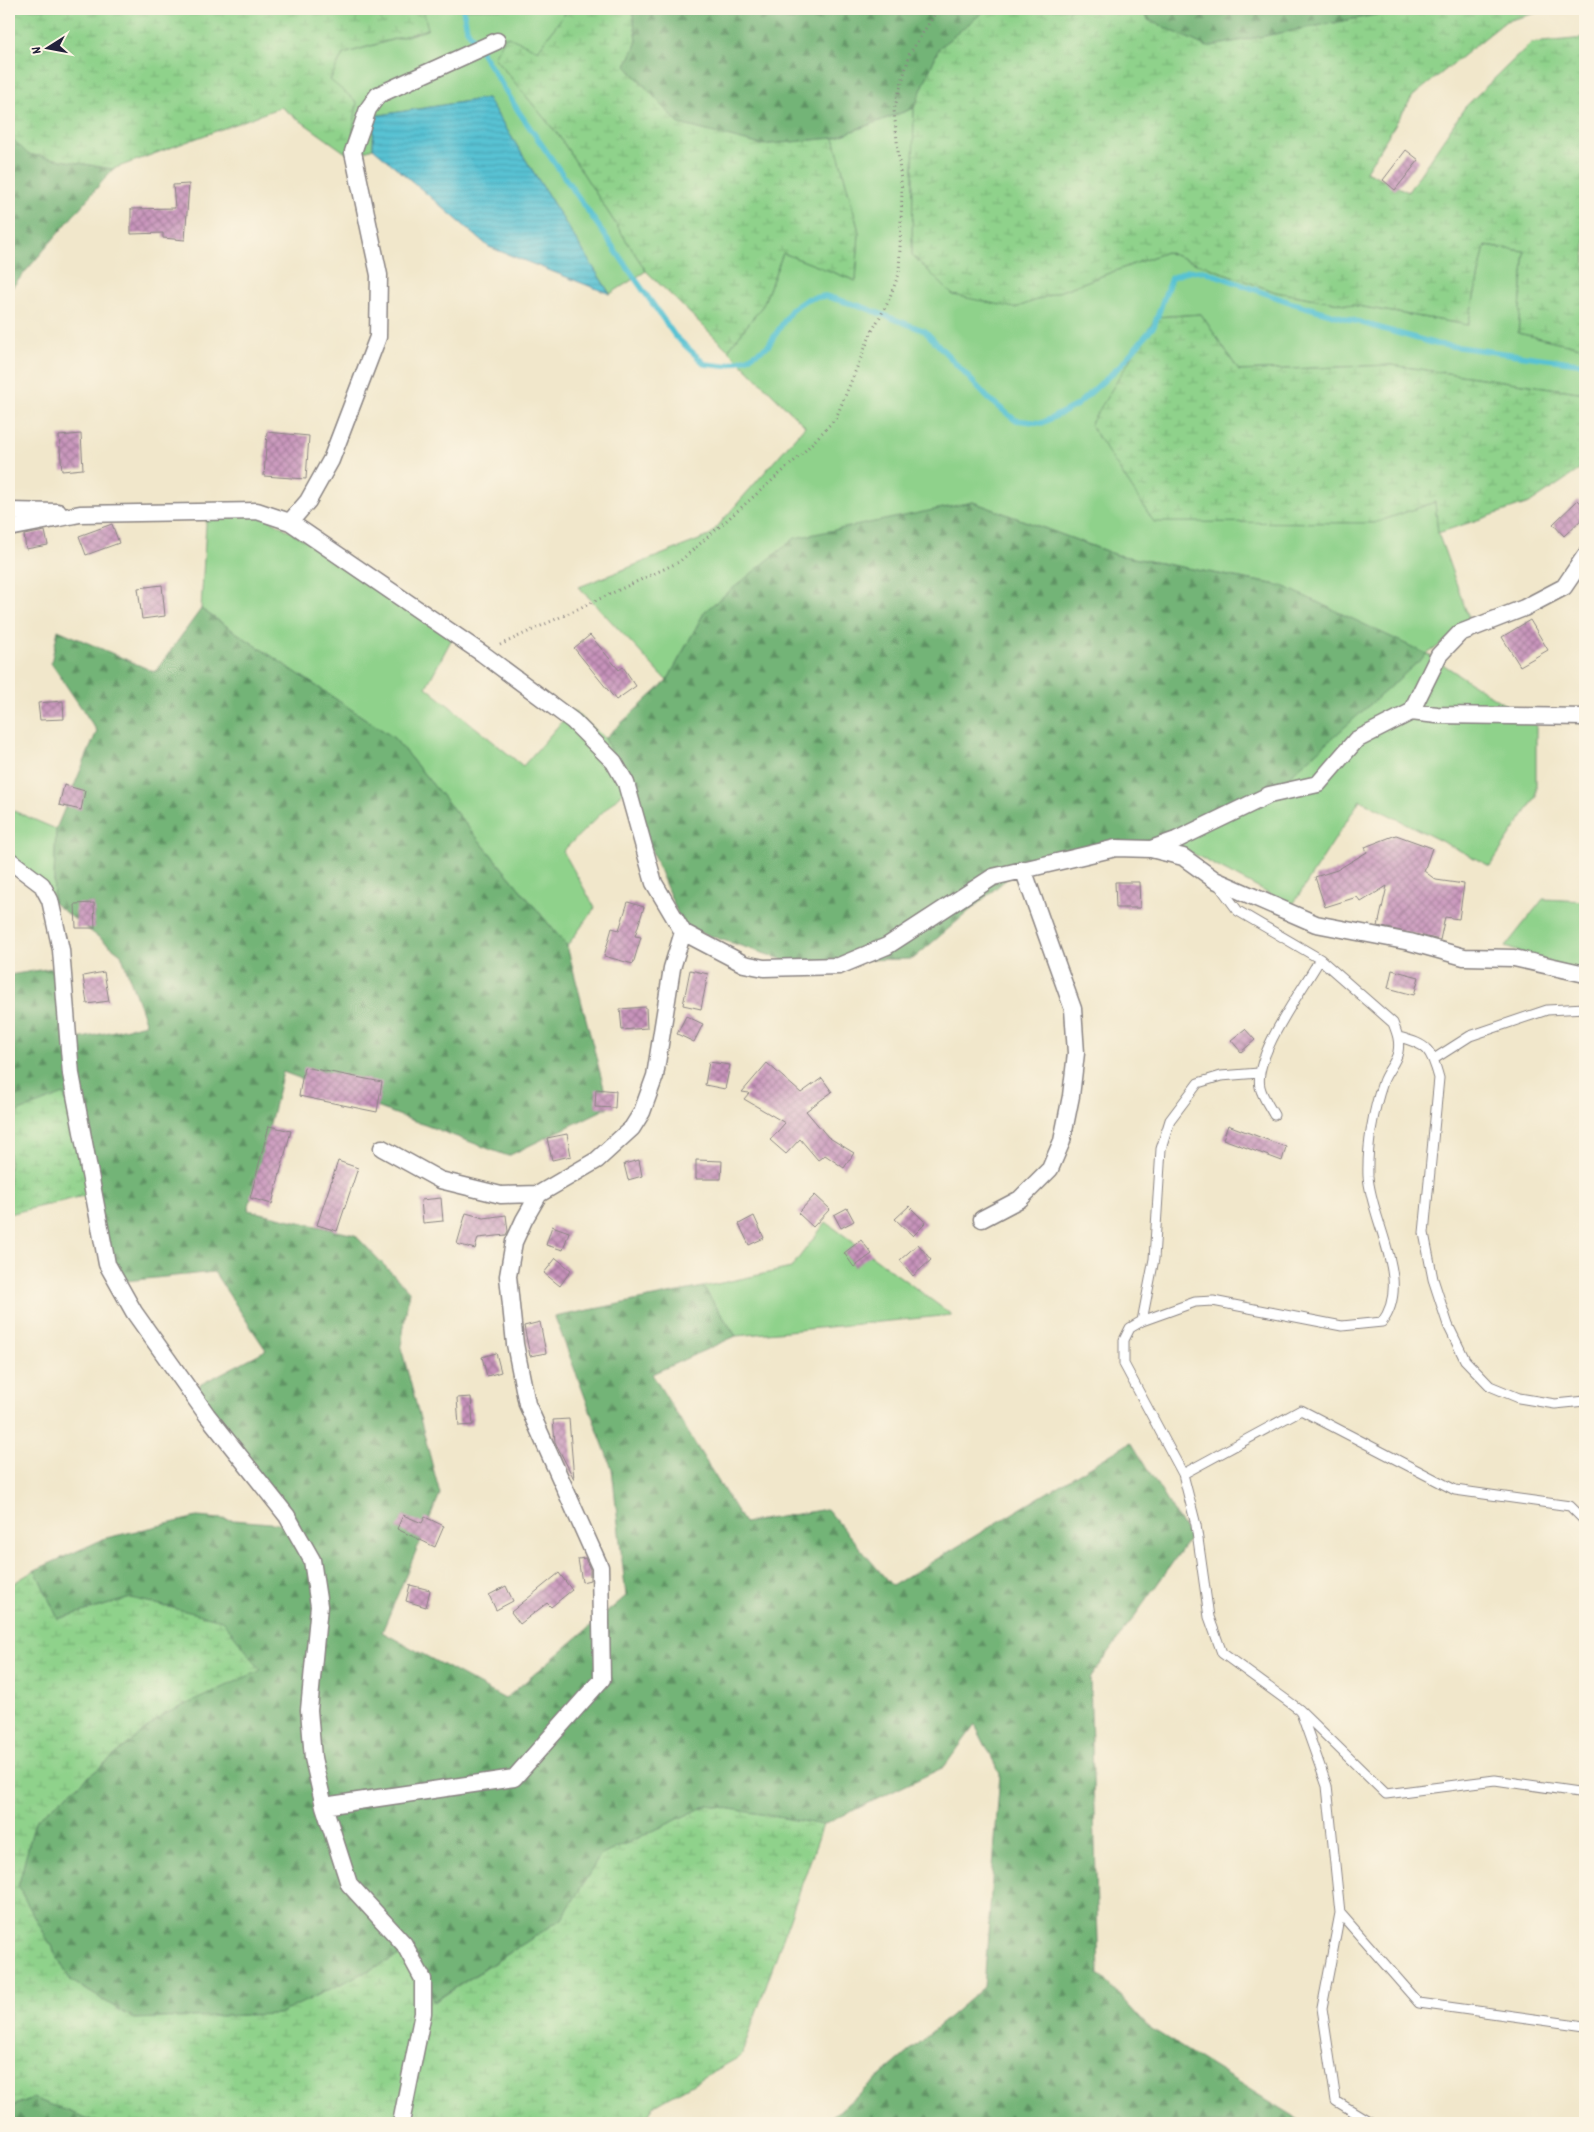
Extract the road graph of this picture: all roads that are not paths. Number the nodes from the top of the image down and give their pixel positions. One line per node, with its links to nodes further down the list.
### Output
1 (497, 41): 4 (street)
2 (9, 511): 3 (street)
3 (80, 514): 4 (street); 5 (street)
4 (290, 522): 13 (street)
5 (9, 528)
6 (1585, 556): 7 (street)
7 (1412, 712): 8 (street); 9 (street)
8 (1585, 718)
9 (1151, 849): 11 (street); 12 (street)
10 (9, 860): 30 (street)
11 (1023, 869): 13 (street); 23 (street)
12 (1215, 880): 14 (lane); 15 (street)
13 (683, 932): 22 (street)
14 (1320, 959): 17 (lane); 19 (lane)
15 (1585, 974)
16 (1585, 1008): 18 (lane)
17 (1399, 1038): 18 (lane); 24 (lane)
18 (1434, 1059): 25 (lane)
19 (1259, 1073): 20 (lane); 24 (lane)
20 (1274, 1115)
21 (382, 1148): 22 (street)
22 (539, 1194): 30 (street)
23 (982, 1219)
24 (1142, 1321): 26 (lane)
25 (1585, 1401)
26 (1183, 1474): 27 (lane); 28 (lane)
27 (1585, 1521)
28 (1300, 1710): 29 (lane); 31 (lane)
29 (1585, 1793)
30 (324, 1806): 33 (street)
31 (1340, 1913): 32 (lane); 34 (lane)
32 (1585, 2026)
33 (401, 2123)
34 (1372, 2123)

